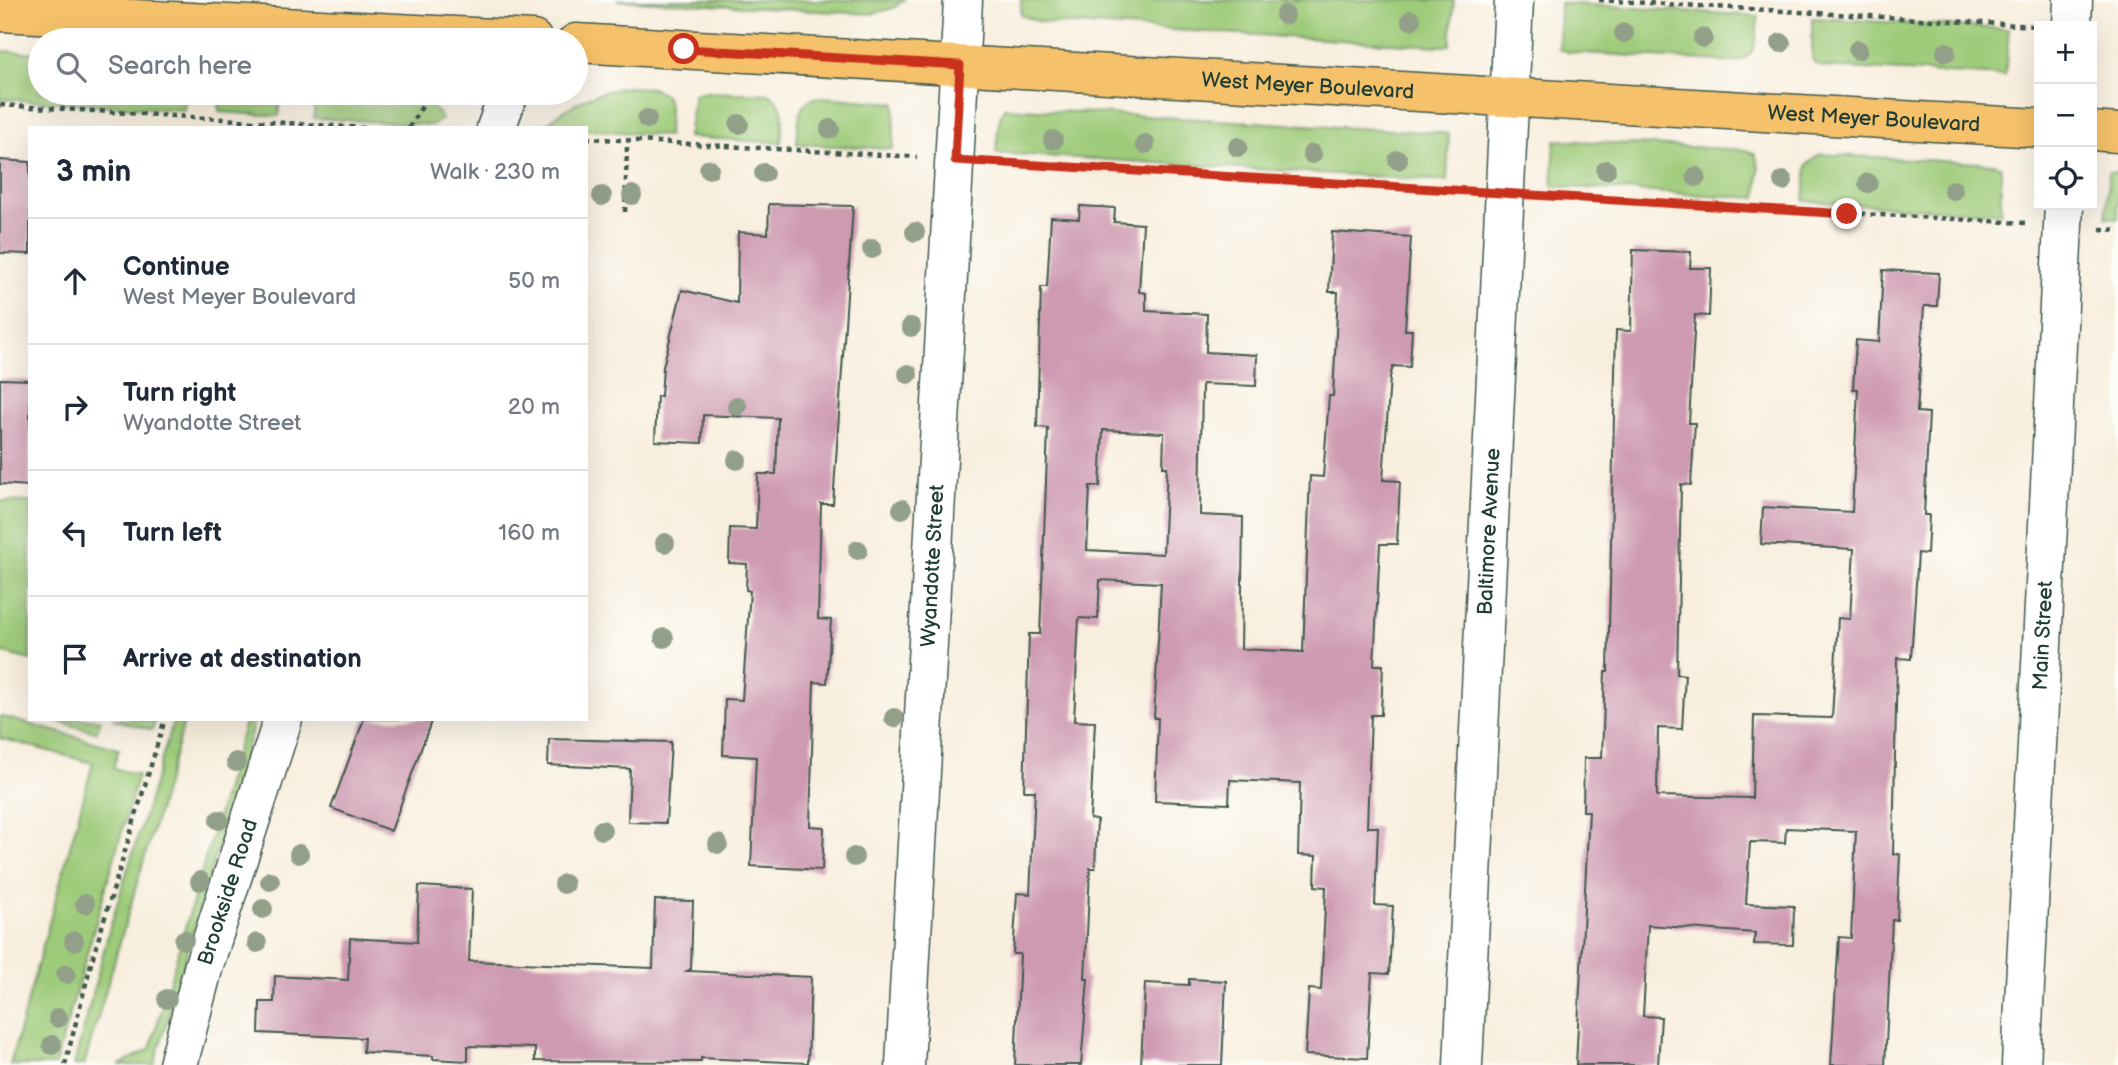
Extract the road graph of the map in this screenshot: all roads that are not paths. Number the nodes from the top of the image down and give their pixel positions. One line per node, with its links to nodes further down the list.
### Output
1 (963, 0): 10 (street, Wyandotte Street)
2 (1514, 0): 11 (street, Baltimore Avenue)
3 (2073, 0): 7 (street)
4 (89, 8): 5 (main road); 6 (main road)
5 (0, 12)
6 (261, 13): 8 (main road)
7 (2058, 21)
8 (410, 28)
9 (588, 44): 10 (main road, West Meyer Boulevard)
10 (960, 65): 11 (main road, West Meyer Boulevard); 20 (street, Wyandotte Street)
11 (1508, 97): 14 (main road, West Meyer Boulevard); 21 (street, Baltimore Avenue)
12 (505, 105): 13 (street)
13 (497, 126)
14 (2034, 128)
15 (2097, 131): 16 (main road)
16 (2118, 133)
17 (2064, 210): 22 (street, Main Street)
18 (282, 721): 19 (street, Brookside Road)
19 (178, 1065)
20 (905, 1065)
21 (1463, 1065)
22 (2021, 1065)

